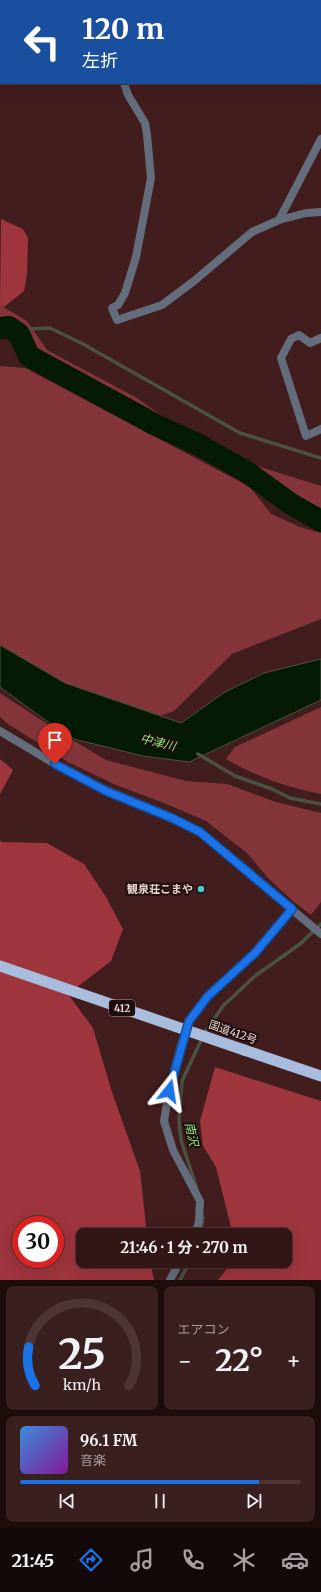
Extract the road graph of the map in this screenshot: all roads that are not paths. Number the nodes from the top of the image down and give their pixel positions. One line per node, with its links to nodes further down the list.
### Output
1 (124, 84): 4 (street)
2 (321, 139): 4 (street)
3 (321, 212): 4 (street)
4 (279, 220)
5 (321, 338): 6 (street)
6 (321, 429)
7 (0, 731): 8 (street)
8 (292, 909): 9 (street); 12 (street)
9 (321, 934)
10 (0, 966): 11 (highway, 国道412号 / 412, bridge)
11 (321, 1076)
12 (197, 1228)
13 (176, 1268): 14 (street)
14 (170, 1280)

